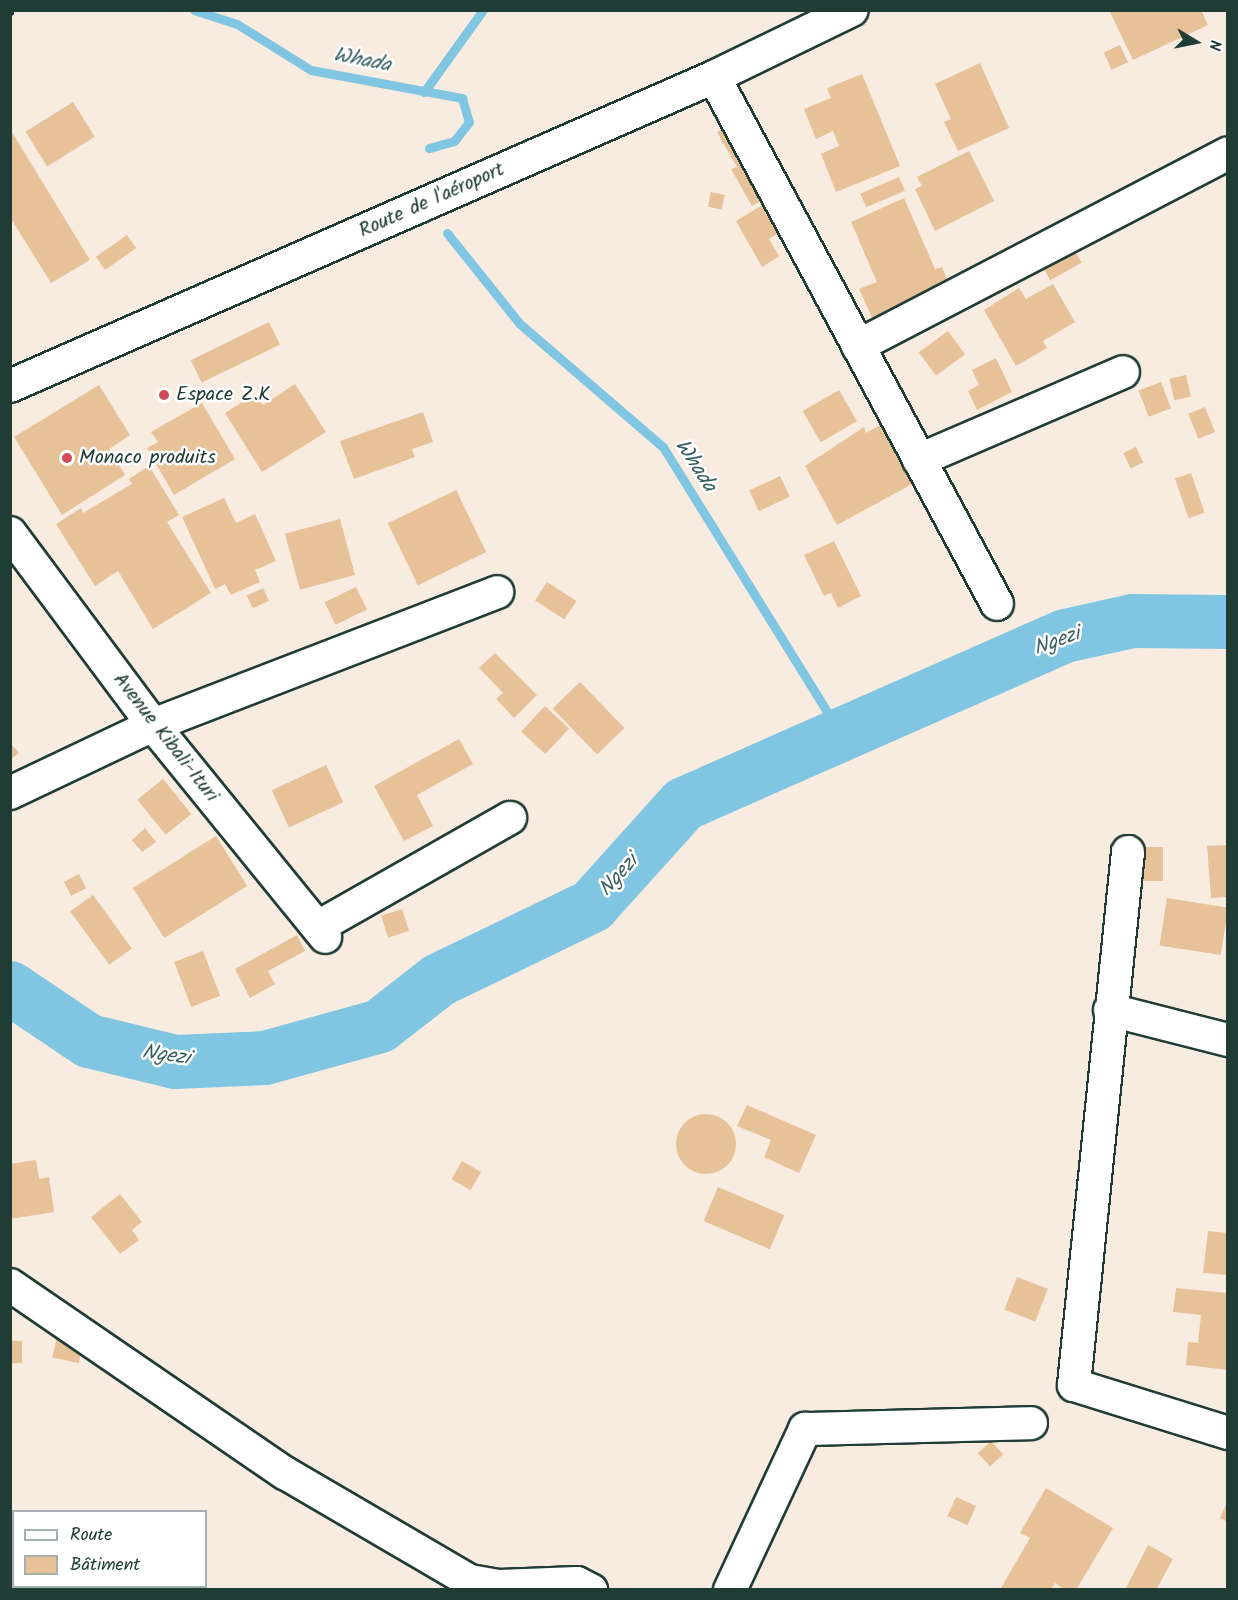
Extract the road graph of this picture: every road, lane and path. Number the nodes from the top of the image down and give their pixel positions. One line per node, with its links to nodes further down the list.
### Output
1 (17, 10): 3 (path)
2 (852, 10): 4 (street, Route de l'aéroport)
3 (10, 15)
4 (795, 22): 5 (street, Route de l'aéroport)
5 (714, 77): 7 (street); 9 (street, Route de l'aéroport)
6 (1227, 153): 7 (street)
7 (858, 346): 10 (street)
8 (1123, 372): 10 (street)
9 (10, 386)
10 (919, 460): 13 (street)
11 (10, 533): 14 (street, Avenue Kibali-Ituri)
12 (497, 592): 14 (street)
13 (997, 604)
14 (153, 725): 15 (street); 16 (street, Avenue Kibali-Ituri)
15 (10, 793)
16 (510, 818)
17 (1128, 852): 18 (street)
18 (1110, 1010): 19 (street); 22 (street)
19 (1227, 1040)
20 (10, 1285): 23 (street)
21 (1031, 1423): 24 (street)
22 (1227, 1433)
23 (591, 1590)
24 (730, 1590)

